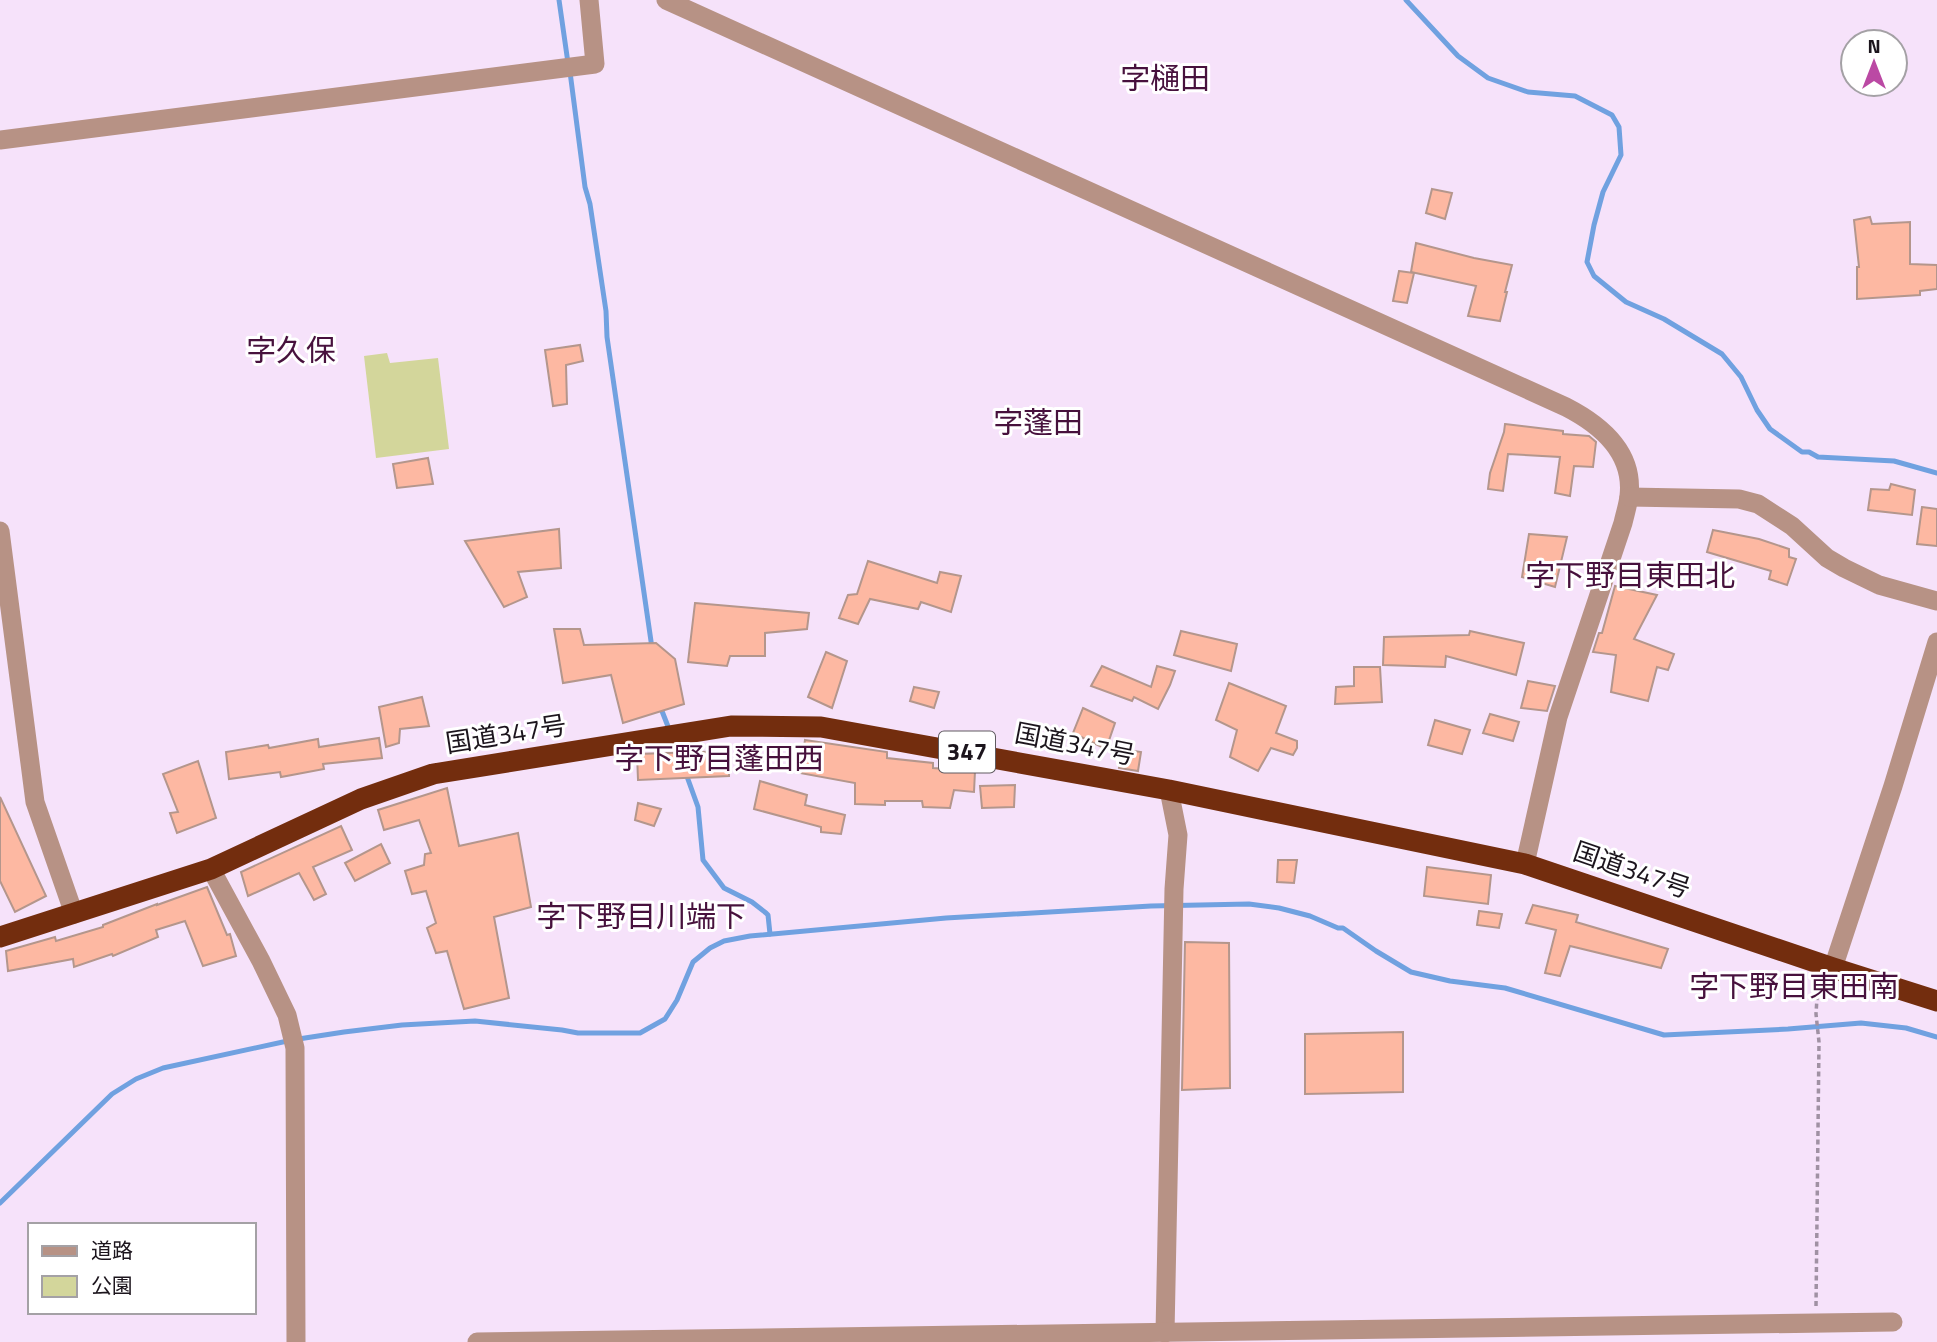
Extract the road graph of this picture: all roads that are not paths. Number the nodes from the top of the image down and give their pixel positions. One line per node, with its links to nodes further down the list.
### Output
1 (589, 0): 3 (street)
2 (666, 0): 4 (street)
3 (0, 140)
4 (1629, 497): 6 (street); 9 (street)
5 (0, 531): 11 (street)
6 (1937, 601)
7 (1937, 642): 13 (street)
8 (1170, 790): 9 (highway, 国道347号 / 347); 10 (highway, 国道347号 / 347); 16 (street)
9 (1525, 864): 13 (highway, 国道347号 / 347)
10 (211, 869): 11 (highway, 国道347号 / 347); 17 (street)
11 (74, 914): 12 (highway, 国道347号 / 347)
12 (0, 937)
13 (1826, 965): 14 (highway, 国道347号 / 347)
14 (1937, 1001)
15 (1893, 1322): 16 (street)
16 (1165, 1334): 18 (street)
17 (296, 1342)
18 (477, 1342)

